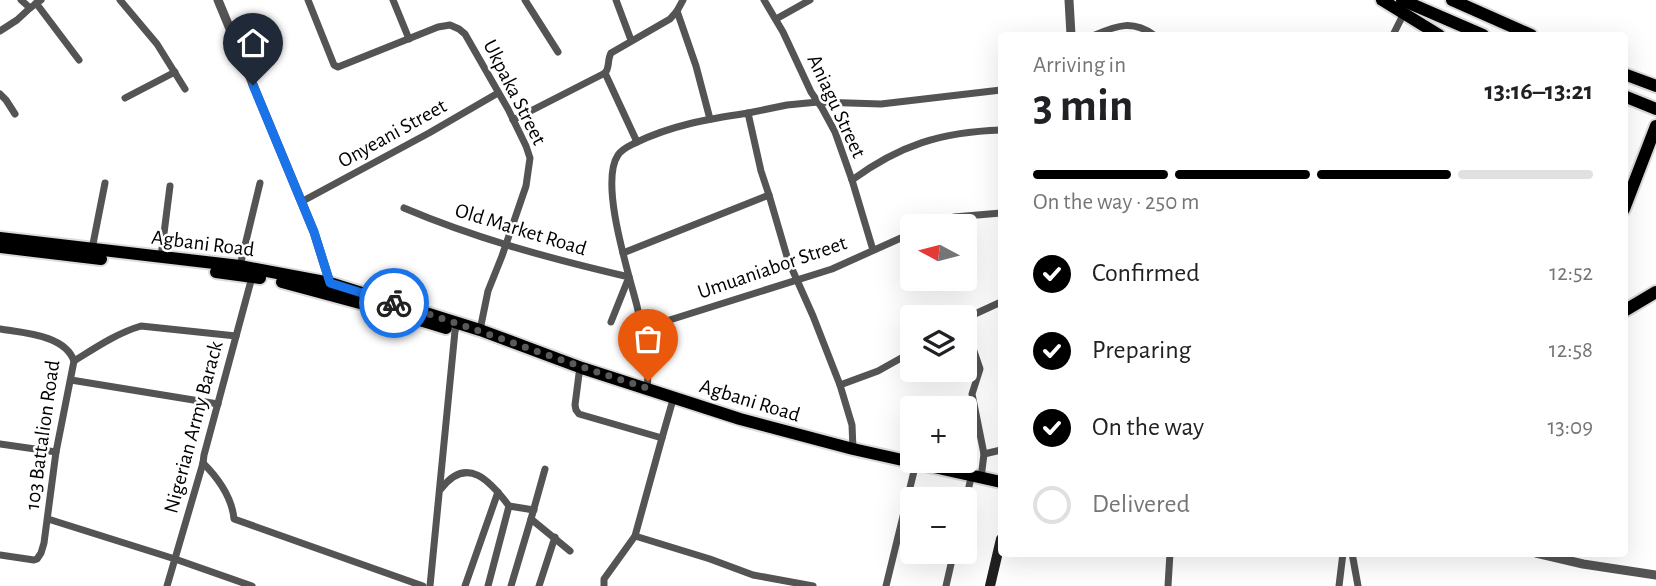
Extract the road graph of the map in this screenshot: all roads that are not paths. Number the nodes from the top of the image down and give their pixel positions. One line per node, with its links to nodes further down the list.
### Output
1 (21, 0): 14 (street)
2 (120, 0): 30 (street)
3 (219, 0): 55 (street)
4 (308, 0): 26 (street, Ukpaka Street)
5 (393, 0): 26 (street)
6 (525, 0): 28 (street)
7 (616, 0): 27 (street)
8 (683, 0): 16 (street)
9 (764, 0): 17 (street, Aniagu Street)
10 (810, 0): 17 (street)
11 (1069, 0): 19 (street)
12 (1382, 0): 15 (main road)
13 (1452, 0): 25 (main road)
14 (36, 4): 18 (street); 29 (street)
15 (1403, 6): 22 (street); 23 (main road); 24 (main road)
16 (677, 11): 27 (street); 44 (street)
17 (776, 19): 40 (street, Aniagu Street)
18 (0, 31)
19 (1071, 32)
20 (1102, 32): 21 (street)
21 (1148, 32)
22 (1394, 32)
23 (1435, 32)
24 (1475, 32)
25 (1524, 32)
26 (409, 39): 36 (street, Ukpaka Street)
27 (631, 40): 31 (street)
28 (558, 52)
29 (79, 60)
30 (175, 72): 34 (street); 39 (street)
31 (605, 73): 45 (street); 48 (street)
32 (1628, 76): 33 (main road)
33 (1656, 86)
34 (185, 89)
35 (998, 90): 40 (street)
36 (498, 93): 45 (street, Ukpaka Street); 55 (street, Onyeani Street)
37 (0, 94): 43 (street)
38 (1628, 98): 41 (main road)
39 (125, 99)
40 (818, 102): 42 (street); 49 (street, Aniagu Street)
41 (1656, 109)
42 (748, 113): 44 (street); 53 (street)
43 (15, 114)
44 (710, 119): 48 (street)
45 (513, 120): 61 (street, Ukpaka Street)
46 (1655, 129): 54 (main road)
47 (998, 130): 49 (street)
48 (637, 142): 65 (street)
49 (852, 180): 64 (street, Aniagu Street)
50 (105, 183): 63 (street)
51 (260, 183): 67 (street)
52 (170, 186): 66 (street)
53 (769, 195): 65 (street); 70 (street)
54 (1628, 199)
55 (301, 202): 71 (street)
56 (404, 208): 61 (street, Old Market Road)
57 (998, 212): 58 (street)
58 (977, 215)
59 (0, 238): 63 (main road, Agbani Road)
60 (900, 238): 64 (street, Umuaniabor Street)
61 (505, 246): 69 (street, Old Market Road); 80 (street, Ukpaka Street)
62 (0, 247): 68 (main road, Agbani Road)
63 (92, 249): 66 (main road, Agbani Road)
64 (873, 250): 70 (street, Umuaniabor Street)
65 (623, 253): 69 (street)
66 (161, 257): 67 (main road, Agbani Road)
67 (240, 266): 71 (main road, Agbani Road)
68 (252, 277): 71 (main road, Agbani Road); 81 (street, Nigerian Army Barack)
69 (629, 277): 76 (street); 79 (street)
70 (797, 279): 79 (street, Umuaniabor Street); 89 (street)
71 (329, 289): 77 (main road, Agbani Road)
72 (1656, 292): 74 (main road)
73 (998, 303): 75 (street)
74 (1628, 309)
75 (977, 314)
76 (611, 322)
77 (457, 327): 80 (main road, Agbani Road); 85 (main road, Agbani Road); 107 (street)
78 (0, 329): 84 (street, 103 Battalion Road)
79 (641, 329): 90 (street)
80 (480, 330): 85 (main road, Agbani Road)
81 (236, 336): 84 (street); 92 (street, Nigerian Army Barack)
82 (900, 359): 89 (street)
83 (977, 360): 86 (street)
84 (74, 361): 87 (street, 103 Battalion Road)
85 (580, 371): 90 (main road, Agbani Road); 93 (street)
86 (977, 378)
87 (72, 380): 92 (street); 97 (street, 103 Battalion Road)
88 (976, 382): 98 (street)
89 (840, 385): 95 (street)
90 (647, 392): 91 (main road, Agbani Road)
91 (674, 400): 93 (street); 95 (main road, Agbani Road); 101 (main road, Agbani Road)
92 (218, 404): 100 (street, Nigerian Army Barack)
93 (662, 438): 115 (street)
94 (0, 444): 97 (street)
95 (853, 449): 99 (main road, Agbani Road)
96 (998, 451): 98 (street)
97 (56, 452): 112 (street, 103 Battalion Road)
98 (984, 454): 104 (street)
99 (900, 462)
100 (203, 463): 124 (street, Nigerian Army Barack); 129 (street)
101 (900, 463)
102 (545, 469): 111 (street)
103 (934, 473): 104 (main road, Agbani Road)
104 (976, 480): 105 (main road, Agbani Road); 106 (street); 108 (main road, Agbani Road)
105 (998, 482)
106 (973, 487)
107 (441, 489): 109 (street); 130 (street)
108 (998, 489)
109 (498, 492): 110 (street); 131 (street)
110 (509, 506): 111 (street); 132 (street)
111 (534, 510): 113 (street)
112 (48, 519): 119 (street, 103 Battalion Road); 124 (street)
113 (531, 519): 116 (street); 133 (street)
114 (900, 528): 137 (street)
115 (635, 536): 135 (street); 136 (street)
116 (555, 537): 117 (street); 134 (street)
117 (570, 551)
118 (998, 552): 139 (main road)
119 (0, 555)
120 (1170, 557): 140 (street)
121 (1343, 557): 141 (street)
122 (1353, 557): 142 (street)
123 (1553, 557): 126 (street)
124 (175, 559): 127 (street, Nigerian Army Barack); 128 (street)
125 (951, 564): 138 (street)
126 (1656, 575)
127 (167, 586)
128 (252, 586)
129 (422, 586)
130 (430, 586)
131 (465, 586)
132 (488, 586)
133 (511, 586)
134 (539, 586)
135 (604, 586)
136 (813, 586)
137 (886, 586)
138 (946, 586)
139 (990, 586)
140 (1168, 586)
141 (1339, 586)
142 (1358, 586)

